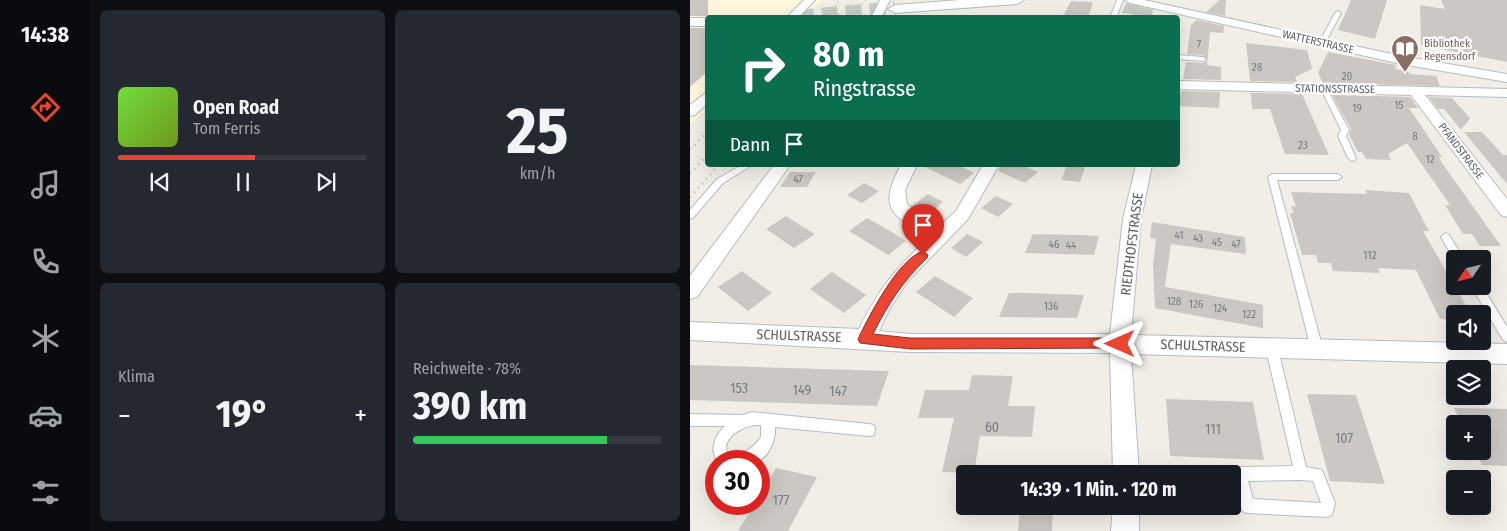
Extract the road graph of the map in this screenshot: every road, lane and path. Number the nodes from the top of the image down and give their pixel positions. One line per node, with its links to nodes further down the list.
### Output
1 (810, 0): 8 (street)
2 (1017, 0): 5 (main road)
3 (1120, 0): 10 (lane)
4 (1134, 0): 7 (street, WATTERSTRASSE)
5 (890, 5): 9 (street)
6 (1338, 13): 13 (lane)
7 (1178, 14): 13 (street, WATTERSTRASSE)
8 (794, 15)
9 (877, 15)
10 (1114, 15)
11 (690, 22): 12 (main road)
12 (705, 22)
13 (1322, 43): 16 (street, WATTERSTRASSE)
14 (1180, 57): 15 (lane)
15 (1203, 59)
16 (1469, 73): 17 (street, WATTERSTRASSE); 21 (street)
17 (1507, 78)
18 (1180, 85): 19 (street, STATIONSSTRASSE)
19 (1324, 89): 20 (street, STATIONSSTRASSE); 25 (lane)
20 (1415, 91): 21 (street, STATIONSSTRASSE); 32 (street, PFANDSTRASSE)
21 (1474, 92): 22 (street, STATIONSSTRASSE)
22 (1507, 92)
23 (705, 98): 24 (street)
24 (690, 112)
25 (1352, 158)
26 (744, 167): 33 (lane)
27 (781, 167): 37 (street)
28 (908, 167): 34 (street)
29 (991, 167): 34 (street)
30 (1144, 167): 42 (street, RIEDTHOFSTRASSE)
31 (1338, 177): 44 (lane)
32 (1507, 211)
33 (690, 216)
34 (944, 234): 41 (street)
35 (1446, 237): 36 (lane)
36 (1454, 250)
37 (690, 291)
38 (1481, 295): 40 (lane)
39 (690, 332): 41 (street, SCHULSTRASSE)
40 (1507, 337)
41 (865, 339): 42 (street, SCHULSTRASSE)
42 (1120, 344): 43 (street, SCHULSTRASSE); 52 (street, RIEDTHOFSTRASSE)
43 (1272, 348): 44 (street, SCHULSTRASSE); 53 (lane)
44 (1316, 349): 45 (street, SCHULSTRASSE)
45 (1507, 354)
46 (690, 420): 47 (lane)
47 (744, 420): 48 (lane); 50 (lane)
48 (765, 420): 49 (lane); 51 (lane)
49 (869, 430)
50 (721, 450)
51 (760, 450)
52 (1126, 465)
53 (1301, 473): 53 (lane)
54 (1126, 515): 55 (street)
55 (1125, 531)

